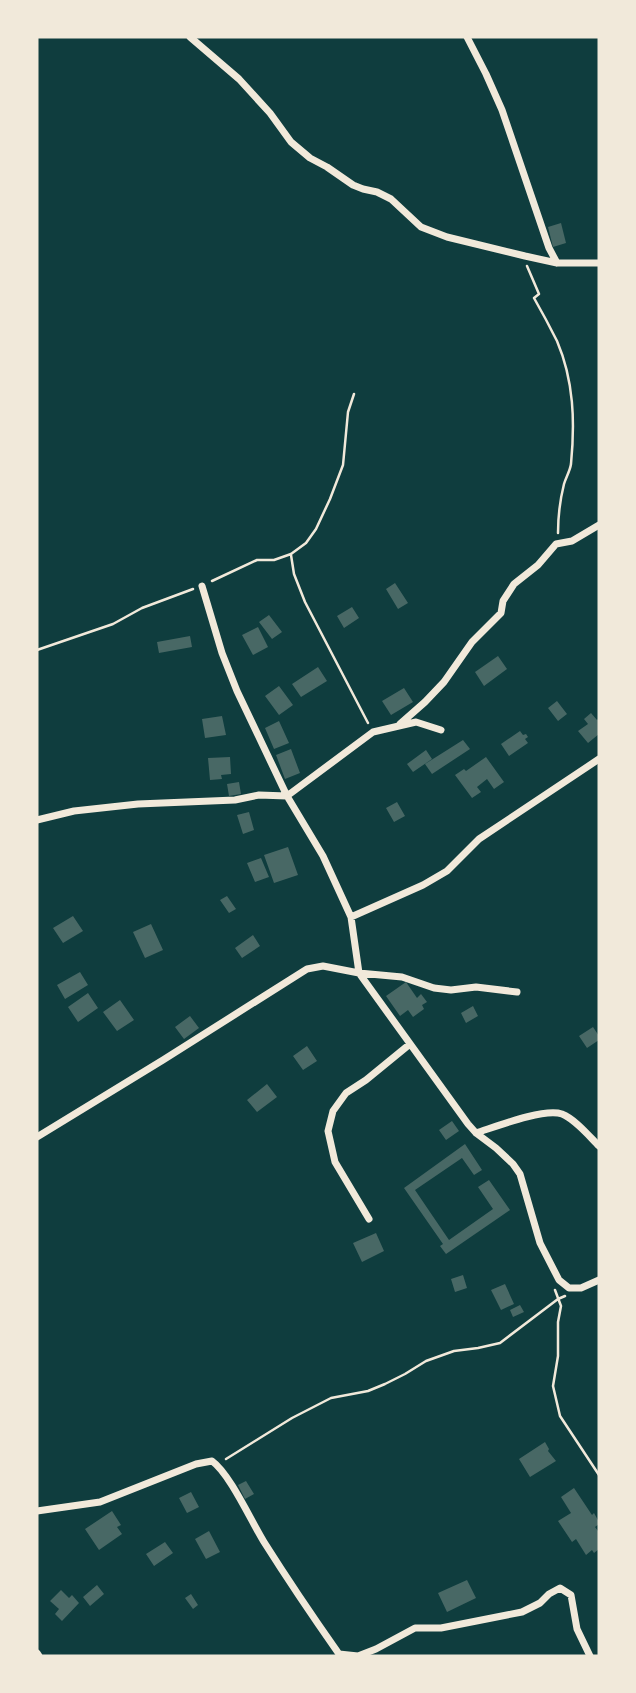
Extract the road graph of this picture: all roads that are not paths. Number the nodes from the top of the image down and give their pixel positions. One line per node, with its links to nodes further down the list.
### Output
1 (190, 37): 3 (street)
2 (467, 37): 3 (street)
3 (556, 262): 4 (street)
4 (599, 263)
5 (599, 525): 7 (street)
6 (202, 586): 10 (street)
7 (397, 727): 8 (street); 10 (street)
8 (441, 730)
9 (599, 758): 12 (street)
10 (288, 796): 11 (street); 12 (street)
11 (37, 820)
12 (351, 918): 13 (street)
13 (359, 973): 14 (street); 15 (street); 17 (street)
14 (517, 992)
15 (410, 1044): 16 (street); 19 (street)
16 (476, 1133): 18 (street); 20 (street)
17 (37, 1137)
18 (599, 1146)
19 (369, 1219)
20 (599, 1280)
21 (37, 1511): 22 (street)
22 (590, 1656)

